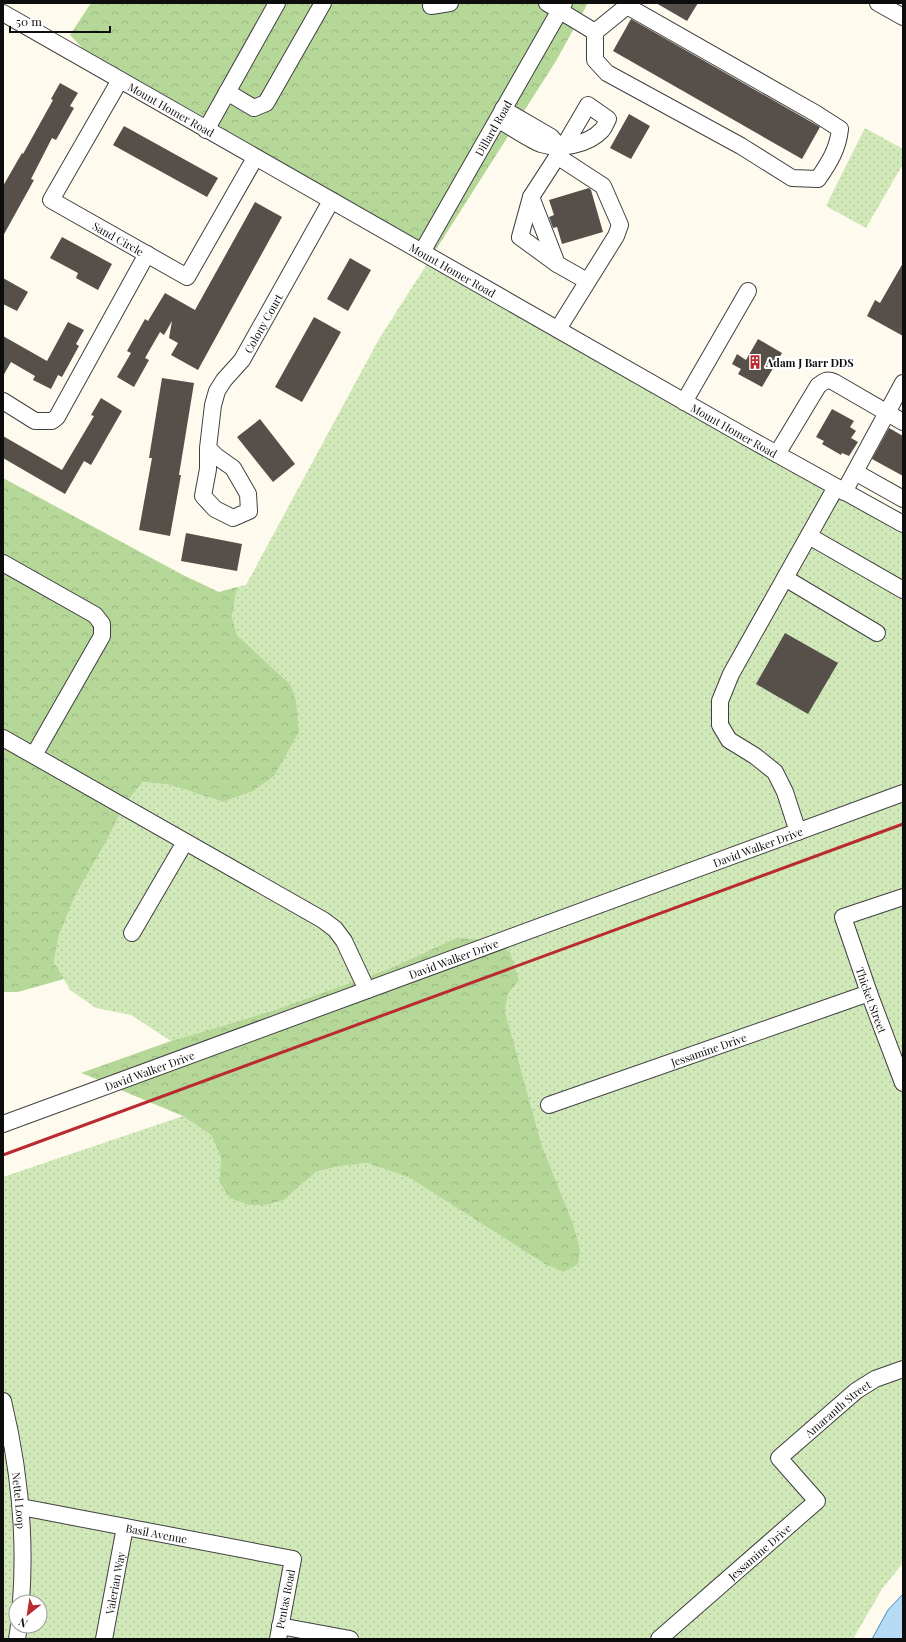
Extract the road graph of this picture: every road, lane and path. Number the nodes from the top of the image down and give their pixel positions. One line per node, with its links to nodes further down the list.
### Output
1 (277, 3): 11 (street)
2 (323, 3): 11 (street)
3 (450, 3): 6 (street)
4 (878, 3): 8 (street)
5 (557, 5): 9 (street); 12 (street, Dillard Road)
6 (431, 6)
7 (7, 10): 10 (street, Mount Homer Road)
8 (903, 17)
9 (595, 32): 9 (street)
10 (120, 80): 13 (street, Mount Homer Road); 19 (street, Sand Circle)
11 (227, 92): 13 (street)
12 (500, 114): 14 (street); 18 (street, Dillard Road)
13 (206, 130): 15 (street, Mount Homer Road)
14 (560, 149): 16 (street); 21 (street)
15 (255, 158): 17 (street, Mount Homer Road); 19 (street, Sand Circle)
16 (531, 197): 20 (street); 20 (street)
17 (331, 201): 18 (street, Mount Homer Road); 29 (street, Colony Court)
18 (422, 252): 23 (street, Mount Homer Road)
19 (147, 254): 25 (street)
20 (557, 264): 21 (street)
21 (587, 281): 23 (street)
22 (748, 291): 26 (street)
23 (558, 329): 26 (street, Mount Homer Road)
24 (903, 384): 27 (street)
25 (3, 402)
26 (684, 402): 30 (street, Mount Homer Road)
27 (887, 413): 28 (street); 30 (street); 31 (street)
28 (903, 422)
29 (208, 448)
30 (777, 454): 32 (street, Mount Homer Road)
31 (855, 472): 32 (street); 33 (street)
32 (840, 489): 34 (street, Mount Homer Road); 35 (street)
33 (903, 499)
34 (903, 524)
35 (809, 536): 37 (street); 38 (street)
36 (3, 563): 41 (street)
37 (785, 578): 39 (street); 43 (street)
38 (903, 590)
39 (877, 633)
40 (3, 738): 41 (street)
41 (34, 755): 44 (street)
42 (903, 793): 43 (street, David Walker Drive)
43 (798, 832): 47 (street, David Walker Drive)
44 (186, 842): 46 (street); 47 (street)
45 (903, 896): 48 (street, Thicket Street)
46 (132, 933)
47 (367, 990): 51 (street, David Walker Drive)
48 (869, 993): 49 (street, Thicket Street); 50 (street, Jessamine Drive)
49 (903, 1083)
50 (549, 1105)
51 (3, 1124)
52 (903, 1369): 54 (street, Amaranth Street)
53 (3, 1401): 55 (street, Nettel Loop)
54 (779, 1458): 62 (street, Jessamine Drive)
55 (21, 1507): 56 (street, Basil Avenue); 58 (street, Nettel Loop)
56 (126, 1527): 57 (street, Basil Avenue); 60 (street, Valerian Way)
57 (293, 1559): 59 (street, Pentas Road)
58 (21, 1594)
59 (279, 1632): 61 (street)
60 (104, 1639)
61 (350, 1639)
62 (659, 1639)

